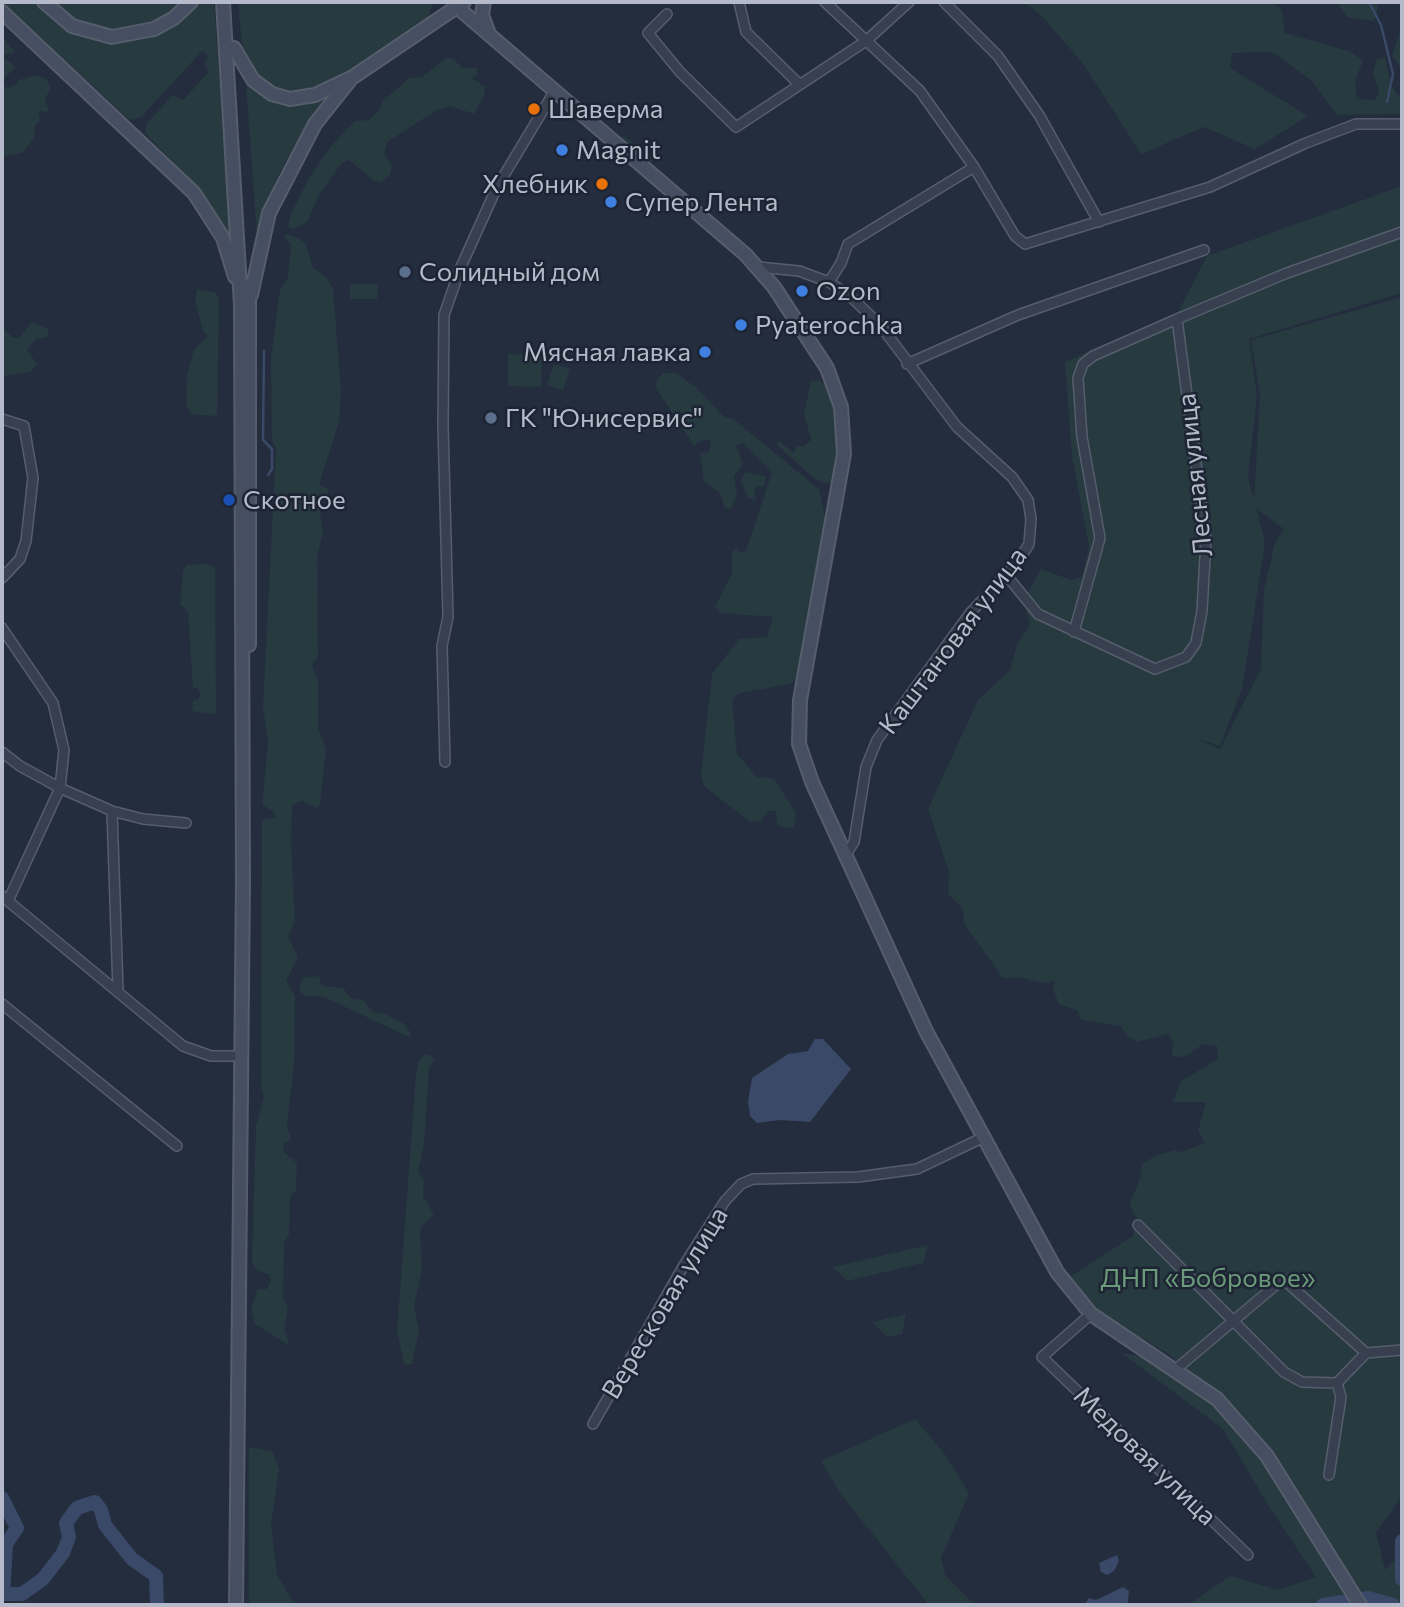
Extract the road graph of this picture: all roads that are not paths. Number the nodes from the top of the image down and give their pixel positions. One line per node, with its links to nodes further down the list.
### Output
1 (44, 2): 2 (main road)
2 (191, 2)
3 (223, 2): 28 (main road)
4 (231, 2): 17 (main road)
5 (484, 2): 15 (main road)
6 (739, 2): 19 (street)
7 (825, 2): 16 (street)
8 (909, 2): 16 (street)
9 (944, 2): 23 (street)
10 (461, 4): 13 (main road); 14 (main road)
11 (2, 12): 28 (main road)
12 (667, 14): 19 (street)
13 (437, 20): 14 (main road); 18 (main road)
14 (477, 25): 15 (main road)
15 (490, 37): 20 (main road)
16 (866, 41): 19 (street); 22 (street)
17 (234, 48): 18 (main road); 28 (main road)
18 (353, 77): 28 (main road)
19 (799, 84)
20 (554, 92): 26 (main road); 37 (street)
21 (1402, 124): 23 (street)
22 (974, 167): 23 (street); 27 (street)
23 (1099, 222)
24 (1402, 232): 29 (street)
25 (1204, 250): 30 (street)
26 (758, 267): 27 (street, Каштановая улица); 41 (main road)
27 (829, 282): 30 (street, Каштановая улица)
28 (245, 303): 45 (main road)
29 (1177, 319): 35 (street); 35 (street, Лесная улица)
30 (907, 364): 32 (street, Каштановая улица)
31 (2, 419): 33 (street)
32 (1007, 576): 35 (street, Лесная улица); 41 (street, Каштановая улица)
33 (2, 578)
34 (2, 628): 38 (street)
35 (1074, 632)
36 (2, 752): 38 (street)
37 (445, 762)
38 (60, 788): 39 (street); 42 (street)
39 (112, 811): 40 (street); 43 (street)
40 (186, 823)
41 (846, 853): 46 (main road)
42 (5, 898): 43 (street)
43 (118, 990): 45 (street)
44 (2, 1004): 47 (street)
45 (241, 1056): 58 (main road)
46 (984, 1137): 49 (main road); 55 (street, Вересковая улица)
47 (177, 1146)
48 (1138, 1224): 50 (street)
49 (1091, 1314): 53 (main road); 57 (street, Медовая улица)
50 (1233, 1322): 52 (street); 53 (street); 54 (street)
51 (1402, 1350): 52 (street)
52 (1366, 1353): 54 (street)
53 (1175, 1370): 59 (main road)
54 (1337, 1383): 56 (street)
55 (593, 1424)
56 (1329, 1475)
57 (1248, 1555)
58 (236, 1605)
59 (1360, 1605)

